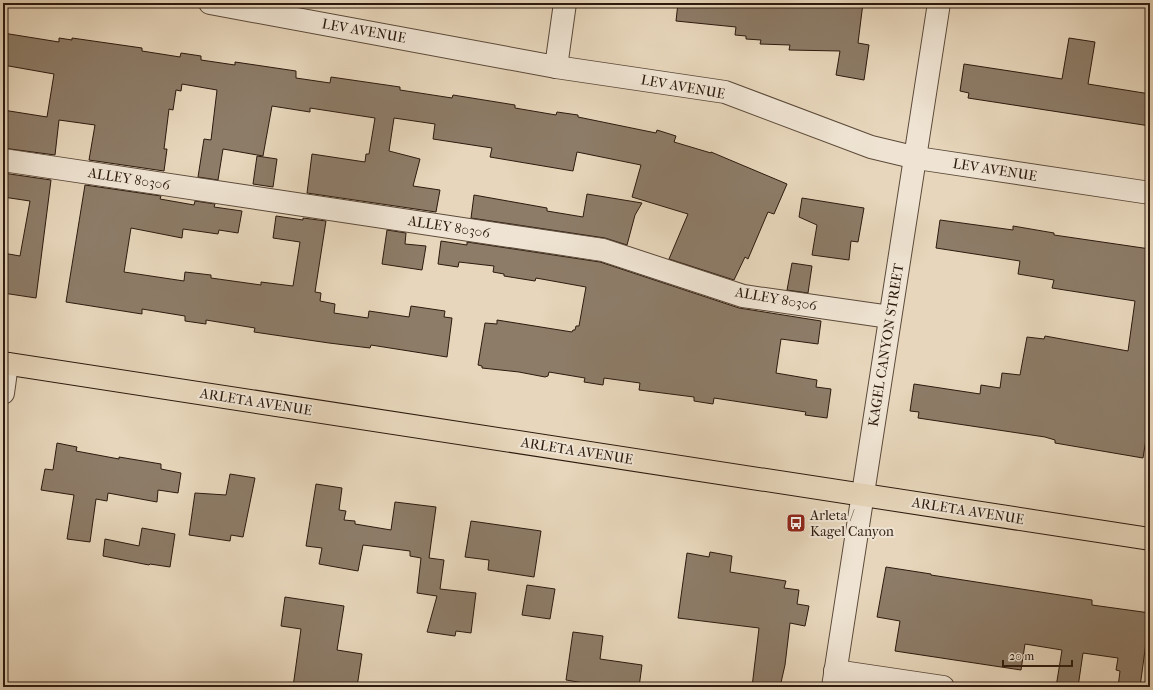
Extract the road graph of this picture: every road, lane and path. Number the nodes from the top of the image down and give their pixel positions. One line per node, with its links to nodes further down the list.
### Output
1 (210, 3): 4 (street, LEV AVENUE)
2 (565, 3): 4 (street)
3 (939, 3): 5 (street, KAGEL CANYON STREET)
4 (556, 67): 5 (street, LEV AVENUE)
5 (917, 158): 7 (street, LEV AVENUE); 8 (street, KAGEL CANYON STREET)
6 (3, 160): 8 (street, ALLEY 80306)
7 (1150, 193)
8 (890, 317): 11 (street, KAGEL CANYON STREET)
9 (5, 363): 10 (street); 11 (main road, ARLETA AVENUE)
10 (3, 393)
11 (862, 494): 12 (main road, ARLETA AVENUE); 13 (street, KAGEL CANYON STREET)
12 (1150, 539)
13 (834, 679): 14 (street)
14 (943, 687)

